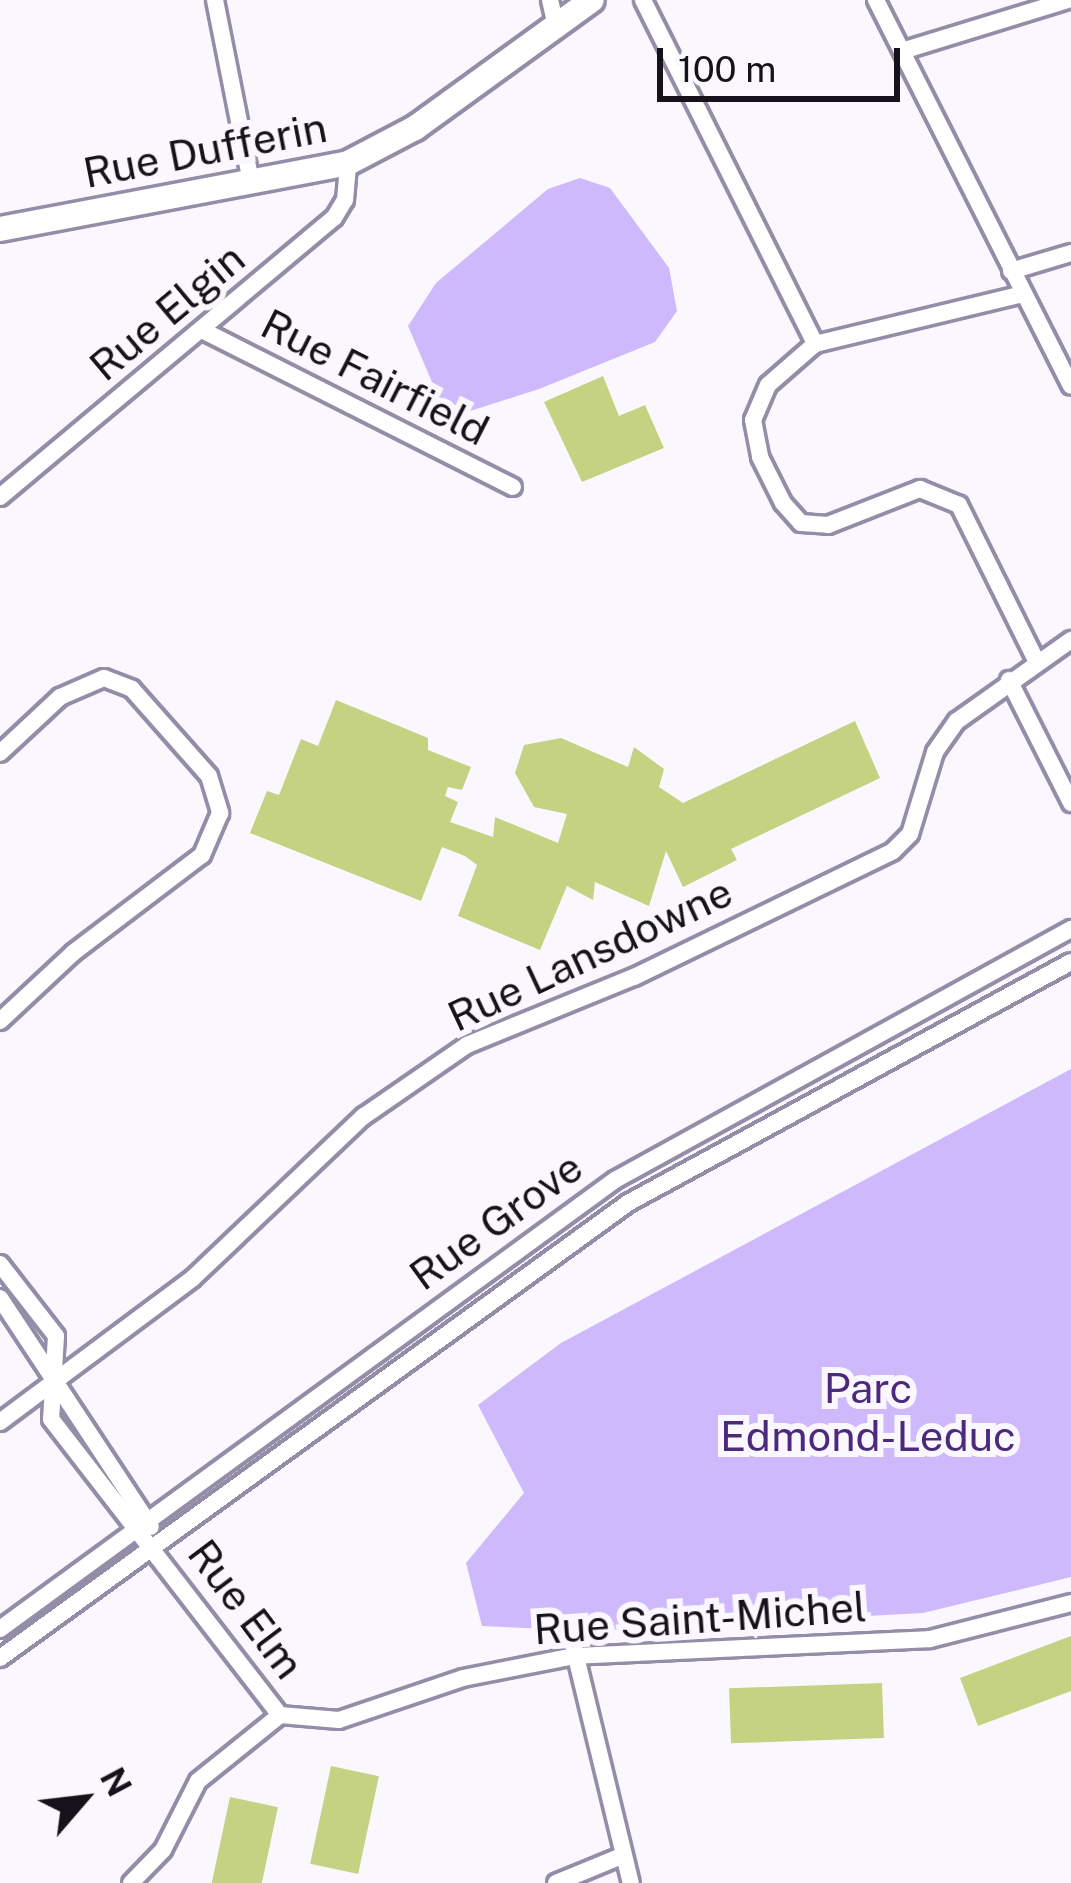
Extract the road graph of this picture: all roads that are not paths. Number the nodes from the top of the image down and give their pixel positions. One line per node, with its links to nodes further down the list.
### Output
1 (215, 0): 10 (street)
2 (550, 0): 7 (street)
3 (592, 0): 7 (main road, Rue Dufferin)
4 (644, 0): 16 (street)
5 (876, 0): 8 (street)
6 (1068, 0): 8 (street)
7 (556, 26): 9 (main road, Rue Dufferin)
8 (902, 51): 13 (street)
9 (348, 163): 10 (main road, Rue Dufferin); 15 (street, Rue Elgin)
10 (251, 181): 11 (main road, Rue Dufferin)
11 (0, 229)
12 (1071, 253): 13 (street)
13 (1011, 271): 14 (street)
14 (1023, 294): 16 (street); 17 (street)
15 (205, 331): 18 (street, Rue Fairfield); 19 (street, Rue Elgin)
16 (815, 344): 21 (street)
17 (1071, 386)
18 (512, 487)
19 (0, 497)
20 (1071, 640): 21 (street, Rue Lansdowne)
21 (1035, 658): 22 (street, Rue Lansdowne)
22 (1009, 680): 24 (street); 30 (street, Rue Lansdowne)
23 (0, 753): 27 (street)
24 (1071, 803)
25 (1071, 929): 32 (street, Rue Grove)
26 (1071, 962): 34 (street, Rue Grove)
27 (0, 1021)
28 (0, 1264): 30 (street, Rue Elm)
29 (0, 1298): 30 (street, Rue Elm)
30 (57, 1379): 31 (street, Rue Lansdowne); 32 (street, Rue Elm); 33 (street, Rue Elm)
31 (0, 1422)
32 (150, 1516): 33 (street, Rue Grove); 34 (street, Rue Elm)
33 (132, 1532): 34 (street, Rue Elm); 36 (street, Rue Grove)
34 (154, 1546): 38 (street, Rue Grove); 39 (street, Rue Elm)
35 (1071, 1603): 37 (street, Rue Saint-Michel)
36 (0, 1629)
37 (573, 1648): 39 (street, Rue Saint-Michel); 40 (street)
38 (0, 1658)
39 (280, 1714): 41 (street)
40 (619, 1857): 42 (street); 43 (street)
41 (131, 1883)
42 (556, 1883)
43 (631, 1883)

